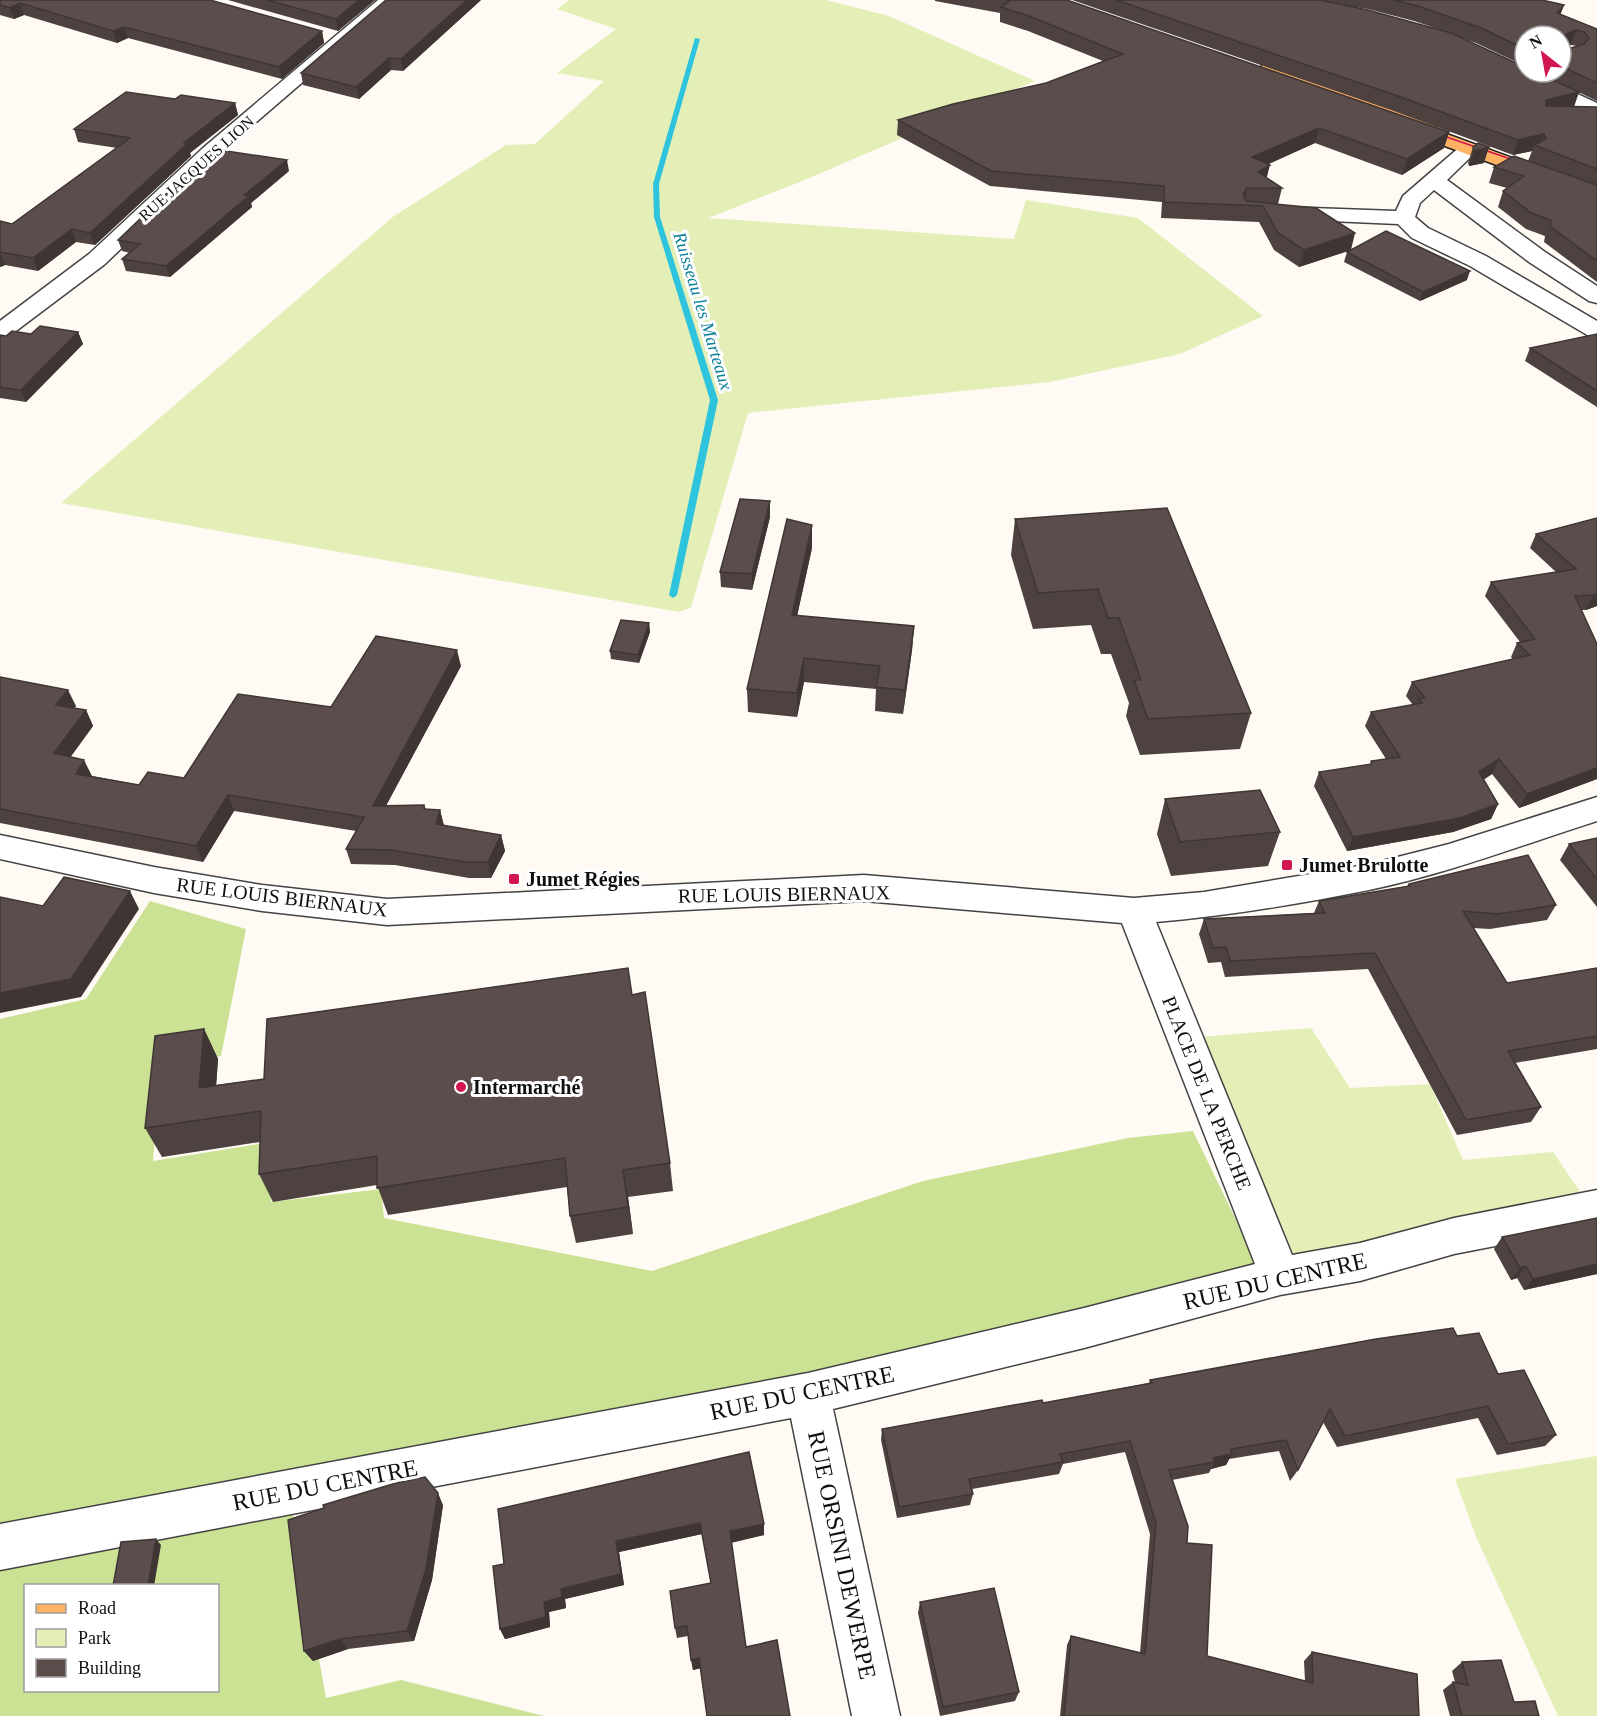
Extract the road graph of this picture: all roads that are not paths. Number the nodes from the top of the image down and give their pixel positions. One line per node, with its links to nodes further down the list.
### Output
1 (389, 0): 3 (street, RUE JACQUES LION)
2 (320, 33): 3 (street)
3 (343, 40): 16 (street, RUE JACQUES LION)
4 (1542, 84): 5 (street)
5 (1597, 110)
6 (1469, 149): 7 (street); 8 (main road); 9 (main road)
7 (1434, 180): 11 (street); 12 (street)
8 (1597, 183)
9 (1597, 196)
10 (1263, 212): 11 (street)
11 (1404, 218): 13 (street)
12 (1565, 275): 13 (street); 14 (street)
13 (1525, 289): 15 (street)
14 (1597, 296)
15 (1597, 331)
16 (0, 332)
17 (1597, 809): 19 (street, RUE LOUIS BIERNAUX)
18 (0, 847): 19 (street, RUE LOUIS BIERNAUX)
19 (1134, 911): 21 (street, PLACE DE LA PERCHE)
20 (1597, 1208): 21 (street, RUE DU CENTRE)
21 (1280, 1276): 22 (street, RUE DU CENTRE)
22 (808, 1394): 23 (street, RUE DU CENTRE); 24 (street, RUE ORSINI DEWERPE)
23 (0, 1547)
24 (876, 1716)

